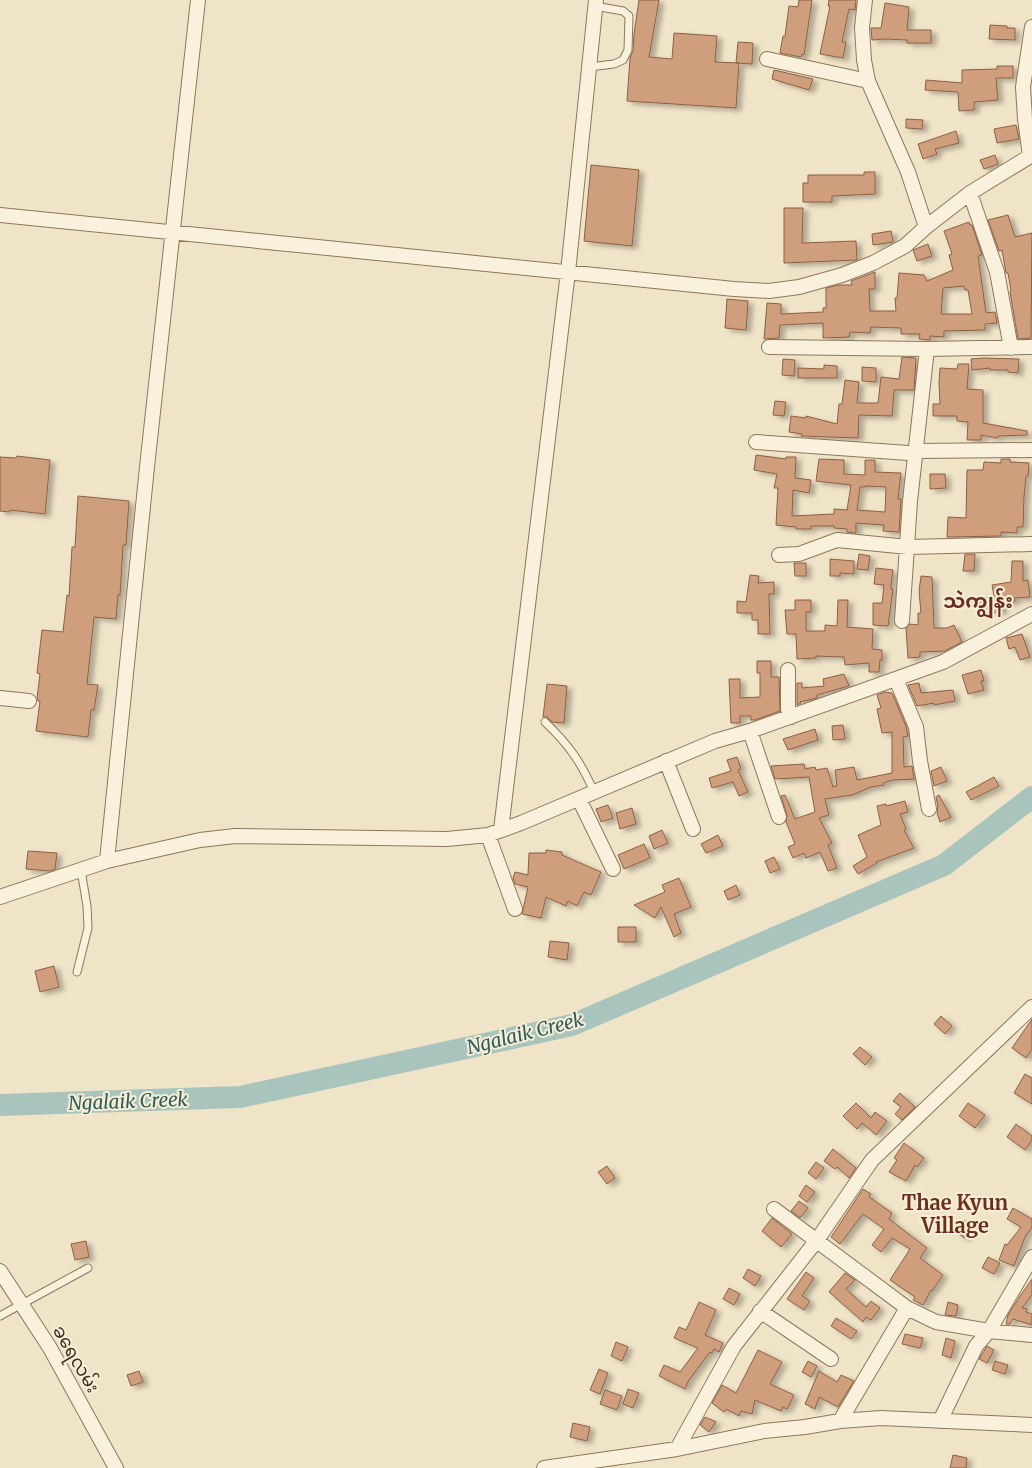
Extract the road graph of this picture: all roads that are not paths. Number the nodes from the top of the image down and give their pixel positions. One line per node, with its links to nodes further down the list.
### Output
1 (198, 0): 12 (street)
2 (865, 0): 7 (street)
3 (595, 3): 6 (street); 6 (lane)
4 (1032, 27): 8 (street)
5 (767, 59): 7 (street)
6 (588, 67): 13 (street)
7 (868, 81): 11 (street)
8 (1031, 156): 9 (street)
9 (970, 193): 11 (street); 16 (street)
10 (0, 215): 12 (street)
11 (926, 227): 13 (street)
12 (173, 233): 13 (street); 40 (street)
13 (568, 272): 39 (street)
14 (769, 346): 17 (street)
15 (1032, 347): 16 (street)
16 (1011, 348): 17 (street)
17 (927, 349): 20 (street)
18 (756, 442): 20 (street)
19 (1032, 450): 20 (street)
20 (915, 451): 22 (street)
21 (1032, 544): 22 (street)
22 (908, 547): 23 (street); 25 (street)
23 (780, 555)
24 (1032, 614): 27 (street)
25 (902, 621)
26 (788, 670): 30 (street)
27 (896, 679): 30 (street); 36 (street)
28 (0, 698): 29 (street)
29 (29, 701)
30 (791, 717): 32 (street)
31 (545, 722): 34 (lane)
32 (750, 731): 33 (street); 37 (street)
33 (666, 761): 34 (street); 38 (street)
34 (594, 792): 35 (street)
35 (579, 799): 39 (street); 41 (street)
36 (929, 809)
37 (778, 817)
38 (693, 829)
39 (495, 832): 40 (street); 44 (street)
40 (108, 861): 42 (street)
41 (613, 869)
42 (81, 870): 43 (street); 45 (lane)
43 (0, 897)
44 (515, 909)
45 (77, 972)
46 (1032, 1007): 48 (street)
47 (774, 1209): 48 (street)
48 (817, 1240): 53 (street); 54 (street)
49 (1032, 1257): 56 (street)
50 (88, 1268): 52 (lane)
51 (0, 1271): 52 (street, ခရေလမ်း)
52 (22, 1304): 55 (lane); 64 (street, ခရေလမ်း)
53 (907, 1308): 56 (street); 60 (street)
54 (760, 1310): 58 (street); 62 (street)
55 (0, 1316)
56 (989, 1331): 57 (street); 59 (street)
57 (1032, 1334)
58 (831, 1359)
59 (940, 1420): 60 (street); 61 (street)
60 (840, 1421): 62 (street)
61 (1032, 1424)
62 (676, 1449): 63 (street)
63 (611, 1463): 65 (street)
64 (116, 1468)
65 (544, 1468)

